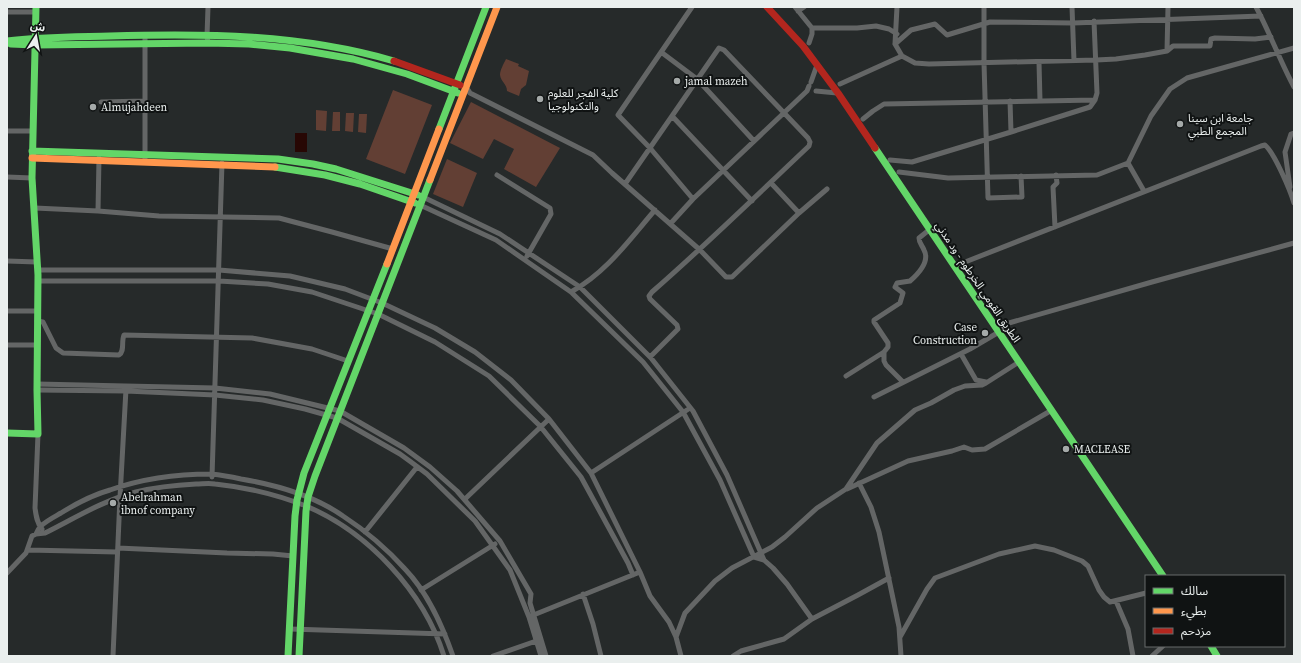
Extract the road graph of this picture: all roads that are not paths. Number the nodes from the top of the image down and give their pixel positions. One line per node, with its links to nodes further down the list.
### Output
1 (208, 7): 25 (street)
2 (486, 7): 43 (main road)
3 (497, 7): 48 (main road)
4 (692, 7): 33 (street)
5 (767, 7): 40 (main road, الطريق القومي الخرطوم - ود مدني)
6 (776, 7): 28 (main road, الطريق القومي الخرطوم - ود مدني)
7 (804, 7): 14 (street)
8 (897, 7): 22 (street)
9 (984, 7): 20 (street)
10 (1072, 7): 19 (street)
11 (1168, 7): 17 (street)
12 (1256, 7): 16 (street)
13 (36, 9): 15 (street); 26 (main road)
14 (797, 9): 21 (street)
15 (7, 12)
16 (1261, 16): 17 (street); 24 (street)
17 (1168, 20): 18 (street); 32 (street)
18 (1094, 22): 19 (street); 36 (street)
19 (1073, 23): 20 (street); 37 (street)
20 (985, 24): 30 (street); 39 (street)
21 (812, 28): 22 (street); 28 (street)
22 (897, 34): 30 (street)
23 (145, 35): 25 (main road); 26 (main road); 29 (street)
24 (1271, 37): 32 (street); 34 (street)
25 (207, 39): 29 (main road); 41 (main road)
26 (35, 42): 27 (main road); 29 (main road); 62 (main road)
27 (7, 43)
28 (809, 43): 44 (main road, الطريق القومي الخرطوم - ود مدني)
29 (145, 44): 51 (street)
30 (895, 44): 35 (street)
31 (1294, 48): 34 (street)
32 (1167, 51): 36 (street)
33 (661, 52): 42 (street); 67 (street)
34 (1278, 52): 45 (street); 75 (street)
35 (902, 56): 39 (street); 44 (street)
36 (1096, 60): 37 (street); 50 (street)
37 (1074, 61): 38 (street)
38 (1039, 62): 39 (street); 53 (street)
39 (984, 63): 55 (street)
40 (818, 64): 46 (street); 49 (main road, الطريق القومي الخرطوم - ود مدني)
41 (432, 78): 43 (main road); 47 (main road)
42 (697, 79): 56 (street); 57 (street); 66 (street)
43 (457, 83): 47 (main road); 48 (main road)
44 (840, 84): 58 (main road, الطريق القومي الخرطوم - ود مدني)
45 (1294, 87)
46 (811, 88): 49 (street); 56 (street)
47 (454, 91): 48 (main road); 59 (main road)
48 (466, 92): 60 (main road); 86 (street)
49 (838, 93): 104 (main road, الطريق القومي الخرطوم - ود مدني)
50 (1095, 100): 53 (street); 63 (street)
51 (145, 101): 54 (street); 69 (street)
52 (1010, 101): 53 (street); 55 (street); 63 (street)
53 (1040, 101)
54 (101, 102)
55 (985, 102): 58 (street); 65 (street)
56 (784, 113): 66 (street); 85 (street)
57 (672, 116): 67 (street); 77 (street)
58 (863, 119): 72 (main road, الطريق القومي الخرطوم - ود مدني)
59 (440, 126): 60 (main road); 89 (main road)
60 (450, 130): 91 (main road)
61 (7, 131): 62 (street)
62 (32, 131): 70 (main road)
63 (1010, 132): 65 (street)
64 (1294, 133): 90 (street)
65 (987, 139): 72 (street); 83 (street)
66 (754, 142): 77 (street)
67 (650, 148): 86 (street); 92 (street)
68 (100, 153): 69 (main road); 70 (main road); 73 (street)
69 (145, 154): 71 (main road); 74 (street)
70 (32, 155): 73 (main road); 84 (main road)
71 (222, 156): 76 (street); 89 (main road)
72 (890, 160): 78 (main road, الطريق القومي الخرطوم - ود مدني)
73 (99, 161): 74 (main road); 99 (street)
74 (145, 162): 76 (main road)
75 (1128, 163): 80 (street); 88 (street)
76 (222, 164): 93 (main road); 101 (street)
77 (722, 171): 92 (street); 94 (street)
78 (899, 172): 83 (street); 112 (main road, الطريق القومي الخرطوم - ود مدني)
79 (497, 175): 108 (street)
80 (1056, 175): 81 (street); 103 (street)
81 (1021, 176): 83 (street); 83 (street)
82 (7, 177): 84 (street)
83 (988, 177)
84 (32, 178): 97 (main road)
85 (771, 182): 94 (street); 100 (street)
86 (625, 184): 98 (street)
87 (827, 189): 100 (street)
88 (1144, 191): 90 (street); 103 (street)
89 (414, 193): 91 (main road); 93 (main road)
90 (1291, 194): 95 (street)
91 (424, 197): 96 (main road); 108 (street)
92 (693, 199): 102 (street)
93 (411, 201): 96 (main road); 106 (main road)
94 (752, 201): 107 (street)
95 (1294, 203)
96 (420, 205): 109 (street); 120 (main road)
97 (35, 208): 99 (street); 111 (main road)
98 (655, 210): 102 (street); 117 (street)
99 (98, 211): 101 (street)
100 (799, 213): 107 (street)
101 (220, 218): 106 (street); 114 (street)
102 (671, 223): 107 (street)
103 (1055, 227): 112 (street)
104 (929, 230): 127 (main road, الطريق القومي الخرطوم - ود مدني); 131 (street)
105 (1294, 243): 126 (street)
106 (393, 249): 119 (main road)
107 (700, 250): 133 (street)
108 (529, 253): 109 (street); 117 (street)
109 (525, 260): 118 (street)
110 (7, 261): 111 (street)
111 (37, 262): 113 (main road)
112 (960, 264): 126 (main road, الطريق القومي الخرطوم - ود مدني)
113 (38, 270): 114 (street); 115 (main road)
114 (219, 270): 116 (street); 119 (street)
115 (38, 281): 116 (street); 122 (main road)
116 (219, 281): 121 (street); 128 (street)
117 (580, 287): 118 (street); 133 (street)
118 (571, 292): 147 (street)
119 (372, 299): 120 (street); 121 (main road)
120 (382, 303): 124 (main road); 150 (street)
121 (368, 310): 124 (street); 134 (main road)
122 (37, 311): 123 (street); 125 (main road)
123 (7, 312)
124 (378, 314): 148 (main road); 151 (street)
125 (36, 321): 128 (street); 130 (main road)
126 (1002, 325): 185 (main road, الطريق القومي الخرطوم - ود مدني)
127 (999, 332): 132 (street); 135 (main road, الطريق القومي الخرطوم - ود مدني)
128 (216, 338): 134 (street); 141 (street)
129 (7, 345): 130 (street)
130 (37, 345): 139 (main road)
131 (884, 352): 136 (street); 137 (street)
132 (961, 354): 137 (street); 138 (street)
133 (650, 357): 145 (street)
134 (348, 361): 144 (main road)
135 (1019, 362): 138 (street); 146 (main road, الطريق القومي الخرطوم - ود مدني)
136 (846, 376)
137 (903, 382): 143 (street)
138 (987, 382): 162 (street)
139 (37, 387): 140 (street); 153 (main road)
140 (126, 388): 141 (street); 142 (street); 161 (street)
141 (215, 388): 142 (street); 144 (street)
142 (215, 395): 149 (street); 156 (street)
143 (874, 397)
144 (330, 408): 148 (street); 149 (main road)
145 (690, 408): 147 (street); 157 (street)
146 (1052, 410): 160 (street); 184 (main road, الطريق القومي الخرطوم - ود مدني)
147 (683, 412): 155 (street); 158 (street)
148 (338, 415): 149 (street); 154 (street); 165 (main road); 166 (street)
149 (327, 416): 163 (main road)
150 (549, 418): 151 (street); 155 (street)
151 (540, 426): 166 (street); 183 (street)
152 (7, 433): 153 (main road)
153 (38, 434): 169 (street)
154 (417, 467): 170 (street); 174 (street)
155 (591, 473): 181 (street)
156 (212, 474): 159 (street); 161 (street); 163 (street)
157 (727, 475): 158 (street); 177 (street)
158 (718, 477): 179 (street)
159 (213, 483): 164 (street); 167 (street)
160 (859, 483): 162 (street); 186 (street)
161 (121, 486): 164 (street); 169 (street)
162 (846, 489): 177 (street)
163 (298, 493): 165 (street); 167 (main road)
164 (120, 497): 171 (street); 176 (street)
165 (308, 497): 168 (main road); 170 (street)
166 (465, 499): 173 (street)
167 (296, 503): 168 (street); 178 (main road)
168 (306, 506): 194 (main road); 195 (street)
169 (40, 526): 171 (street); 172 (street)
170 (366, 532): 187 (street)
171 (45, 533): 172 (street)
172 (36, 534): 175 (street)
173 (500, 542): 174 (street); 191 (street)
174 (493, 545): 187 (street); 191 (street)
175 (28, 550): 176 (street); 182 (street)
176 (118, 550): 178 (street); 203 (street)
177 (761, 553): 179 (street); 180 (street)
178 (293, 556): 193 (main road)
179 (754, 557): 180 (street); 197 (street)
180 (764, 560): 192 (street)
181 (640, 572): 183 (street); 197 (street)
182 (7, 573)
183 (632, 575): 189 (street)
184 (1162, 575)
185 (1169, 575)
186 (889, 578): 192 (street); 198 (street)
187 (421, 590): 196 (street)
188 (1145, 593): 190 (street)
189 (583, 594): 191 (street); 211 (street)
190 (1116, 600): 198 (street); 215 (street)
191 (531, 616): 199 (street)
192 (812, 619): 213 (street)
193 (290, 629): 194 (street); 204 (main road)
194 (300, 630): 195 (street); 205 (main road)
195 (435, 634): 196 (street); 206 (street)
196 (445, 634): 207 (street)
197 (676, 637): 212 (street)
198 (900, 637): 214 (street)
199 (539, 640): 208 (street); 209 (street); 210 (street)
200 (1162, 647): 216 (street)
201 (1212, 647): 217 (main road)
202 (1220, 647): 218 (main road)
203 (113, 656)
204 (288, 656)
205 (299, 656)
206 (444, 656)
207 (453, 656)
208 (493, 656)
209 (541, 656)
210 (546, 656)
211 (601, 656)
212 (680, 656)
213 (733, 656)
214 (901, 656)
215 (1133, 656)
216 (1152, 656)
217 (1217, 656)
218 (1225, 656)

